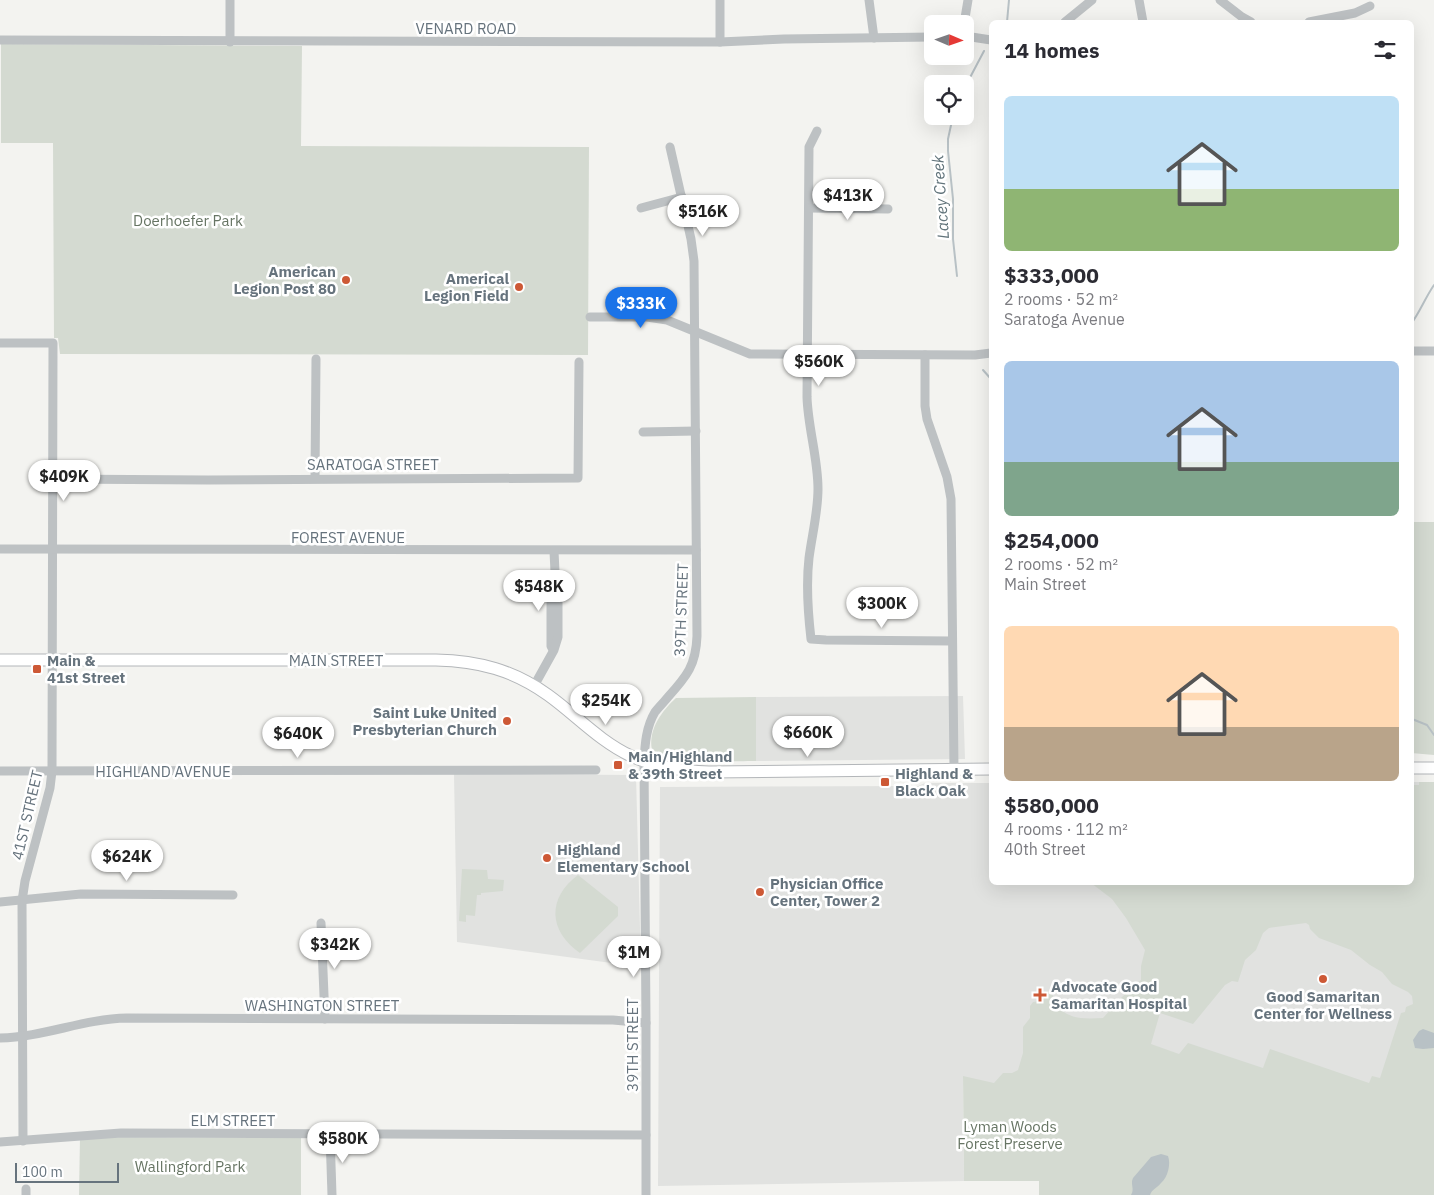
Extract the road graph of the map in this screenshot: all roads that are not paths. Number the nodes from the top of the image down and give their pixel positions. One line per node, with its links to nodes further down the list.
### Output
1 (230, 0): 19 (street)
2 (720, 0): 20 (street)
3 (869, 0): 16 (street)
4 (968, 0): 9 (street)
5 (1092, 0): 10 (street)
6 (1138, 0): 11 (street)
7 (1220, 0): 12 (street)
8 (1370, 6): 13 (street)
9 (966, 15)
10 (1067, 20)
11 (1143, 20)
12 (1247, 20)
13 (1319, 20)
14 (924, 37): 16 (street, VENARD ROAD)
15 (974, 37): 18 (street)
16 (874, 38): 20 (street, VENARD ROAD)
17 (0, 40): 19 (street, VENARD ROAD)
18 (989, 40)
19 (230, 42): 20 (street, VENARD ROAD)
20 (720, 42)
21 (817, 131): 25 (street)
22 (670, 147): 23 (street, 39TH STREET)
23 (682, 197): 24 (street); 28 (street, 39TH STREET)
24 (641, 208)
25 (809, 208): 26 (street); 33 (street)
26 (888, 209)
27 (590, 316): 28 (street)
28 (694, 331): 33 (street); 37 (street, 39TH STREET)
29 (0, 343): 39 (street, 41ST STREET)
30 (1414, 351): 31 (street)
31 (1434, 351)
32 (989, 353): 34 (street)
33 (807, 354): 34 (street); 45 (street)
34 (925, 355): 45 (street)
35 (316, 359): 40 (street)
36 (579, 362): 40 (street, SARATOGA STREET)
37 (696, 431): 38 (street); 43 (street, 39TH STREET)
38 (643, 432)
39 (52, 478): 40 (street, SARATOGA STREET); 42 (street, 41ST STREET)
40 (315, 478)
41 (0, 549): 42 (street, FOREST AVENUE)
42 (52, 550): 44 (street, FOREST AVENUE); 47 (street, 41ST STREET)
43 (696, 550): 44 (street, FOREST AVENUE); 49 (street, 39TH STREET)
44 (554, 551): 48 (street)
45 (952, 641): 52 (street)
46 (0, 660): 47 (main road, MAIN STREET)
47 (52, 660): 48 (main road, MAIN STREET); 56 (street, 41ST STREET)
48 (534, 686): 49 (main road, MAIN STREET)
49 (644, 761): 52 (main road); 62 (street, 39TH STREET)
50 (1414, 768): 51 (main road)
51 (1434, 768)
52 (954, 769): 53 (main road)
53 (989, 769)
54 (596, 770): 56 (street, HIGHLAND AVENUE)
55 (0, 771): 56 (street, HIGHLAND AVENUE)
56 (52, 771): 58 (street, 41ST STREET)
57 (233, 895): 58 (street)
58 (22, 901): 59 (street); 63 (street, 41ST STREET)
59 (0, 902)
60 (321, 922): 61 (street)
61 (325, 1019): 62 (street, WASHINGTON STREET); 63 (street, WASHINGTON STREET)
62 (646, 1024): 66 (street, 39TH STREET)
63 (22, 1037): 64 (street, WASHINGTON STREET); 67 (street, 41ST STREET)
64 (0, 1038)
65 (330, 1134): 66 (street, ELM STREET); 67 (street, ELM STREET); 69 (street)
66 (646, 1135): 70 (street, 39TH STREET)
67 (23, 1141): 68 (street, ELM STREET)
68 (0, 1142)
69 (332, 1195)
70 (646, 1195)

